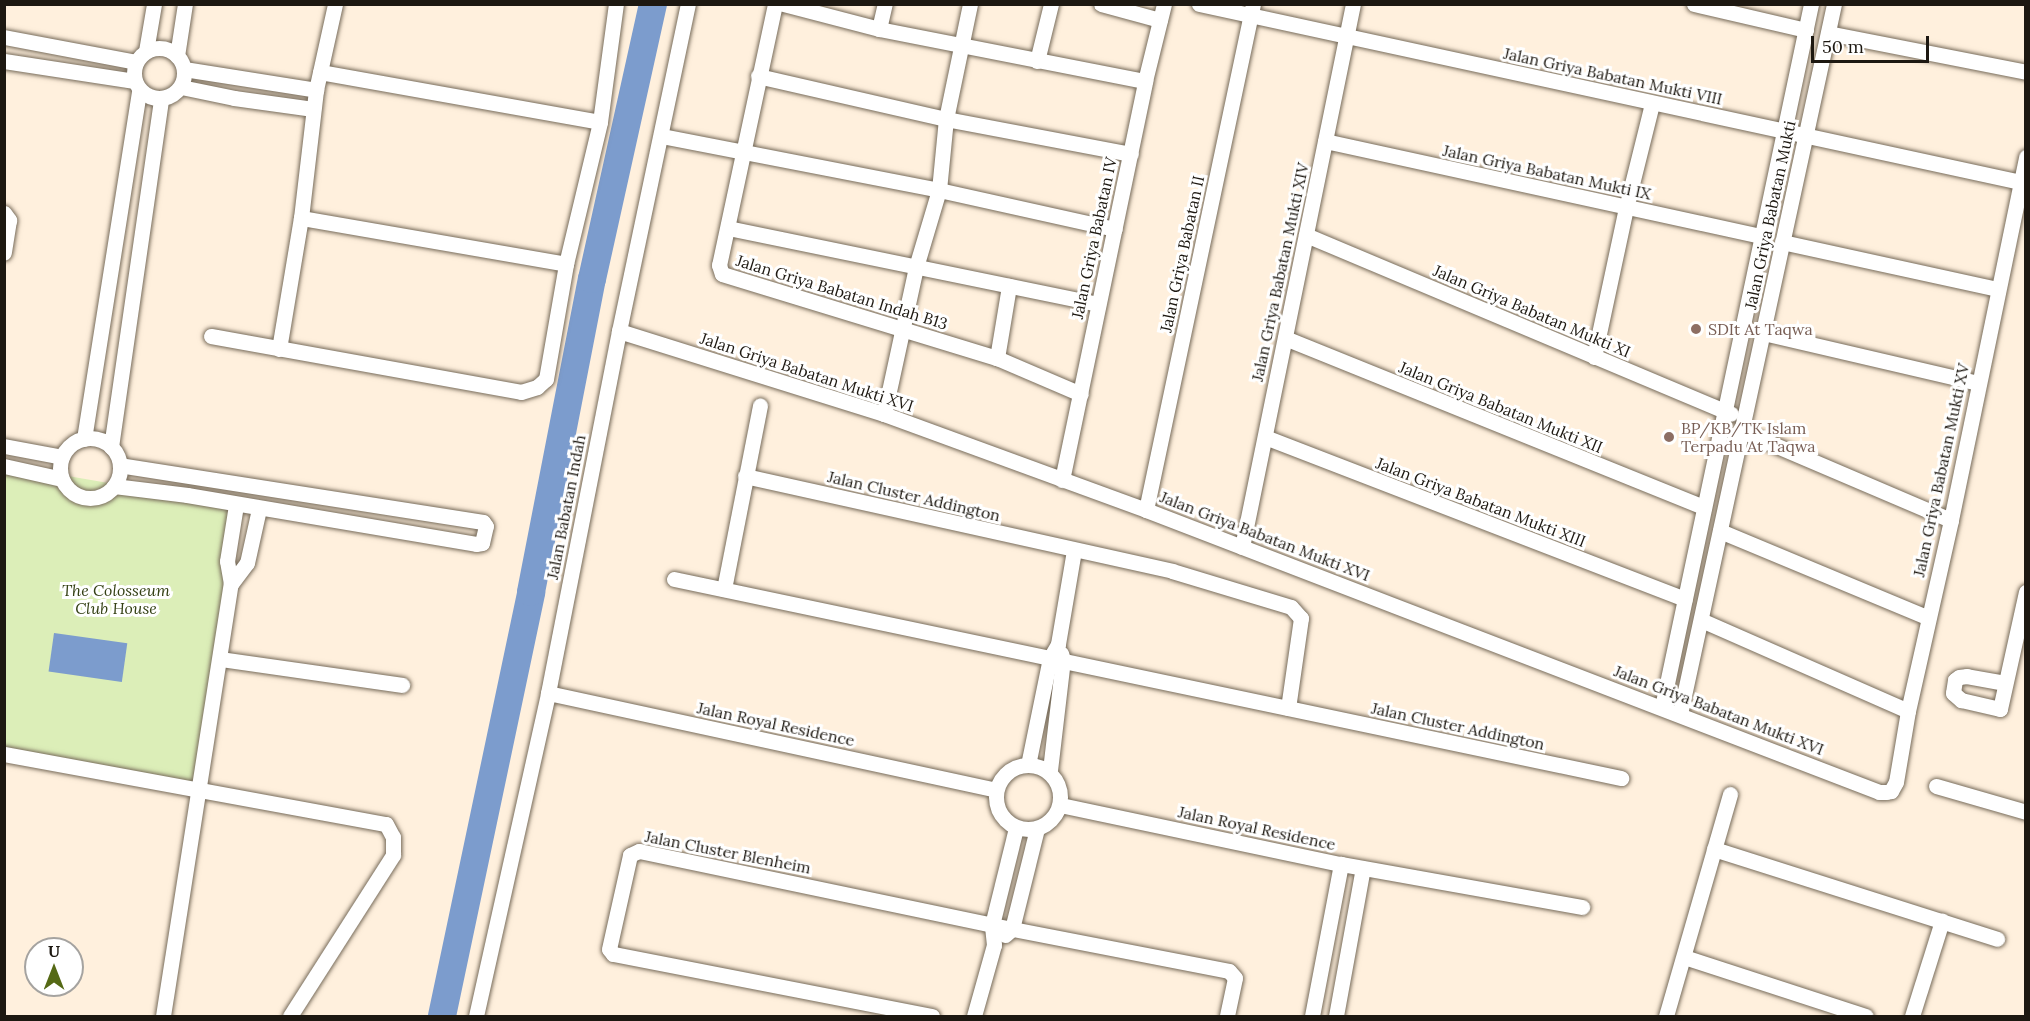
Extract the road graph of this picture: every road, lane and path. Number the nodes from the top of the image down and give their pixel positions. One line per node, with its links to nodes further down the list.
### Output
1 (154, 4): 26 (street)
2 (185, 4): 29 (street)
3 (335, 4): 30 (street)
4 (616, 4): 41 (street)
5 (688, 4): 43 (street, Jalan Babatan Indah)
6 (775, 4): 32 (street)
7 (783, 4): 20 (street)
8 (885, 4): 20 (street)
9 (970, 4): 25 (street)
10 (1051, 4): 28 (street)
11 (1101, 4): 19 (street)
12 (1164, 4): 19 (street, Jalan Griya Babatan IV)
13 (1199, 4): 18 (street, Jalan Griya Babatan Mukti VIII)
14 (1353, 4): 23 (street, Jalan Griya Babatan Mukti XIV)
15 (1694, 4): 21 (street)
16 (1811, 4): 21 (street, Jalan Griya Babatan Mukti)
17 (1834, 4): 22 (street, Jalan Griya Babatan Mukti)
18 (1252, 10): 23 (street, Jalan Griya Babatan Mukti VIII); 96 (street, Jalan Griya Babatan II)
19 (1160, 20): 33 (street, Jalan Griya Babatan IV)
20 (879, 29): 25 (street)
21 (1806, 30): 42 (street, Jalan Griya Babatan Mukti)
22 (1828, 33): 31 (street); 44 (street, Jalan Griya Babatan Mukti)
23 (1347, 35): 38 (street, Jalan Griya Babatan Mukti VIII); 45 (street, Jalan Griya Babatan Mukti XIV)
24 (4, 37): 26 (street)
25 (961, 46): 28 (street); 40 (street)
26 (141, 56): 29 (street); 34 (street)
27 (4, 61): 34 (street)
28 (1037, 61): 33 (street)
29 (181, 62): 35 (street); 36 (street)
30 (320, 72): 36 (street); 41 (street)
31 (2025, 72)
32 (758, 75): 40 (street); 46 (street)
33 (1145, 81): 47 (street, Jalan Griya Babatan IV)
34 (137, 86): 37 (street); 80 (street)
35 (181, 87): 37 (street); 39 (street)
36 (316, 90): 39 (street)
37 (161, 99): 82 (street)
38 (1652, 104): 42 (street, Jalan Griya Babatan Mukti VIII); 51 (street)
39 (313, 109): 53 (street)
40 (946, 119): 47 (street); 50 (street)
41 (600, 122): 60 (street)
42 (1784, 131): 44 (street, Jalan Griya Babatan Mukti VIII); 57 (street, Jalan Griya Babatan Mukti)
43 (662, 136): 46 (street); 66 (street, Jalan Babatan Indah)
44 (1805, 137): 49 (street, Jalan Griya Babatan Mukti VIII); 58 (street, Jalan Griya Babatan Mukti)
45 (1325, 141): 51 (street, Jalan Griya Babatan Mukti IX); 56 (street, Jalan Griya Babatan Mukti XIV)
46 (744, 151): 50 (street); 54 (street)
47 (1131, 154): 55 (street, Jalan Griya Babatan IV)
48 (2025, 157): 49 (street, Jalan Griya Babatan Mukti XV)
49 (2020, 182): 63 (street, Jalan Griya Babatan Mukti XV)
50 (939, 190): 55 (street); 61 (street)
51 (1626, 208): 57 (street, Jalan Griya Babatan Mukti IX); 71 (street)
52 (4, 213): 59 (street)
53 (301, 218): 60 (street); 70 (street)
54 (728, 228): 61 (street); 65 (street, Jalan Griya Babatan Indah B13)
55 (1115, 230): 64 (street, Jalan Griya Babatan IV)
56 (1306, 235): 69 (street, Jalan Griya Babatan Mukti XIV); 71 (street, Jalan Griya Babatan Mukti XI)
57 (1762, 236): 76 (street, Jalan Griya Babatan Mukti)
58 (1782, 242): 63 (street); 67 (street, Jalan Griya Babatan Mukti)
59 (4, 253)
60 (566, 264): 70 (street)
61 (915, 267): 62 (street); 65 (street)
62 (1009, 286): 64 (street); 72 (street)
63 (1997, 289): 73 (street, Jalan Griya Babatan Mukti XV)
64 (1098, 304): 74 (street, Jalan Griya Babatan IV)
65 (903, 328): 72 (street, Jalan Griya Babatan Indah B13); 77 (street)
66 (619, 331): 77 (street, Jalan Griya Babatan Mukti XVI); 113 (street, Jalan Babatan Indah)
67 (1763, 333): 73 (street); 78 (street, Jalan Griya Babatan Mukti)
68 (211, 336): 70 (street)
69 (1285, 338): 79 (street, Jalan Griya Babatan Mukti XIV); 94 (street, Jalan Griya Babatan Mukti XII)
70 (279, 349)
71 (1594, 357): 76 (street, Jalan Griya Babatan Mukti XI)
72 (997, 358): 74 (street, Jalan Griya Babatan Indah B13)
73 (1978, 384): 98 (street, Jalan Griya Babatan Mukti XV)
74 (1081, 394): 89 (street, Jalan Griya Babatan IV)
75 (760, 406): 87 (street)
76 (1725, 411): 78 (street, Jalan Griya Babatan Mukti XI); 94 (street, Jalan Griya Babatan Mukti)
77 (884, 414): 89 (street, Jalan Griya Babatan Mukti XVI)
78 (1743, 426): 98 (street, Jalan Griya Babatan Mukti XI); 99 (street, Jalan Griya Babatan Mukti)
79 (1265, 437): 100 (street, Jalan Griya Babatan Mukti XIV); 106 (street, Jalan Griya Babatan Mukti XIII)
80 (84, 439): 82 (street); 83 (street)
81 (4, 446): 83 (street)
82 (111, 447): 84 (street)
83 (62, 457): 88 (street)
84 (120, 465): 86 (street); 90 (street)
85 (4, 466): 88 (street)
86 (190, 474): 91 (street); 92 (street)
87 (745, 476): 101 (street, Jalan Cluster Addington); 104 (street)
88 (62, 479): 90 (street)
89 (1062, 480): 96 (street, Jalan Griya Babatan Mukti XVI)
90 (114, 486): 92 (street)
91 (308, 494): 97 (street); 97 (street)
92 (187, 495): 93 (street)
93 (236, 505): 95 (street); 103 (street)
94 (1704, 507): 106 (street, Jalan Griya Babatan Mukti)
95 (259, 509): 97 (street); 103 (street)
96 (1146, 510): 100 (street, Jalan Griya Babatan Mukti XVI)
97 (303, 516)
98 (1951, 520): 107 (street, Jalan Griya Babatan Mukti XV)
99 (1720, 531): 107 (street); 108 (street, Jalan Griya Babatan Mukti)
100 (1242, 547): 114 (street, Jalan Griya Babatan Mukti XVI)
101 (1074, 550): 110 (street); 115 (street, Jalan Cluster Addington)
102 (674, 579): 104 (street, Jalan Cluster Addington)
103 (231, 584): 109 (street)
104 (724, 589): 110 (street, Jalan Cluster Addington)
105 (2025, 592): 111 (street)
106 (1684, 599): 114 (street, Jalan Griya Babatan Mukti)
107 (1927, 617): 116 (street, Jalan Griya Babatan Mukti XV)
108 (1701, 620): 116 (street); 117 (street, Jalan Griya Babatan Mukti)
109 (220, 659): 112 (street); 124 (street)
110 (1056, 659): 115 (street, Jalan Cluster Addington); 119 (street); 120 (street)
111 (2005, 683)
112 (402, 685)
113 (548, 693): 123 (street, Jalan Royal Residence); 143 (street, Jalan Babatan Indah)
114 (1662, 707): 117 (street, Jalan Griya Babatan Mukti XVI)
115 (1288, 708): 121 (street, Jalan Cluster Addington)
116 (1908, 711): 125 (street, Jalan Griya Babatan Mukti XV)
117 (1680, 714): 125 (street, Jalan Griya Babatan Mukti XVI)
118 (4, 754): 124 (street)
119 (1028, 765): 120 (street); 123 (street)
120 (1050, 770): 127 (street)
121 (1621, 778)
122 (1936, 786): 128 (street)
123 (996, 790): 129 (street)
124 (198, 791): 141 (street); 142 (street)
125 (1891, 791)
126 (1730, 794): 131 (street)
127 (1060, 805): 130 (street); 132 (street, Jalan Royal Residence)
128 (2025, 812)
129 (1016, 828): 130 (street); 136 (street)
130 (1037, 829): 137 (street)
131 (1714, 849): 135 (street); 140 (street)
132 (1341, 864): 133 (street, Jalan Royal Residence); 147 (street, Jalan Royal Residence)
133 (1363, 868): 134 (street, Jalan Royal Residence); 148 (street)
134 (1582, 907)
135 (1942, 921): 138 (street); 151 (street)
136 (992, 925): 137 (street, Jalan Cluster Blenheim); 139 (street); 144 (street, Jalan Cluster Blenheim)
137 (1012, 929): 139 (street); 146 (street, Jalan Cluster Blenheim)
138 (1997, 939)
139 (994, 945): 145 (street)
140 (1684, 957): 149 (street); 150 (street)
141 (163, 1017)
142 (290, 1017)
143 (476, 1017)
144 (932, 1017)
145 (974, 1017)
146 (1227, 1017)
147 (1312, 1017)
148 (1336, 1017)
149 (1666, 1017)
150 (1866, 1017)
151 (1912, 1017)

